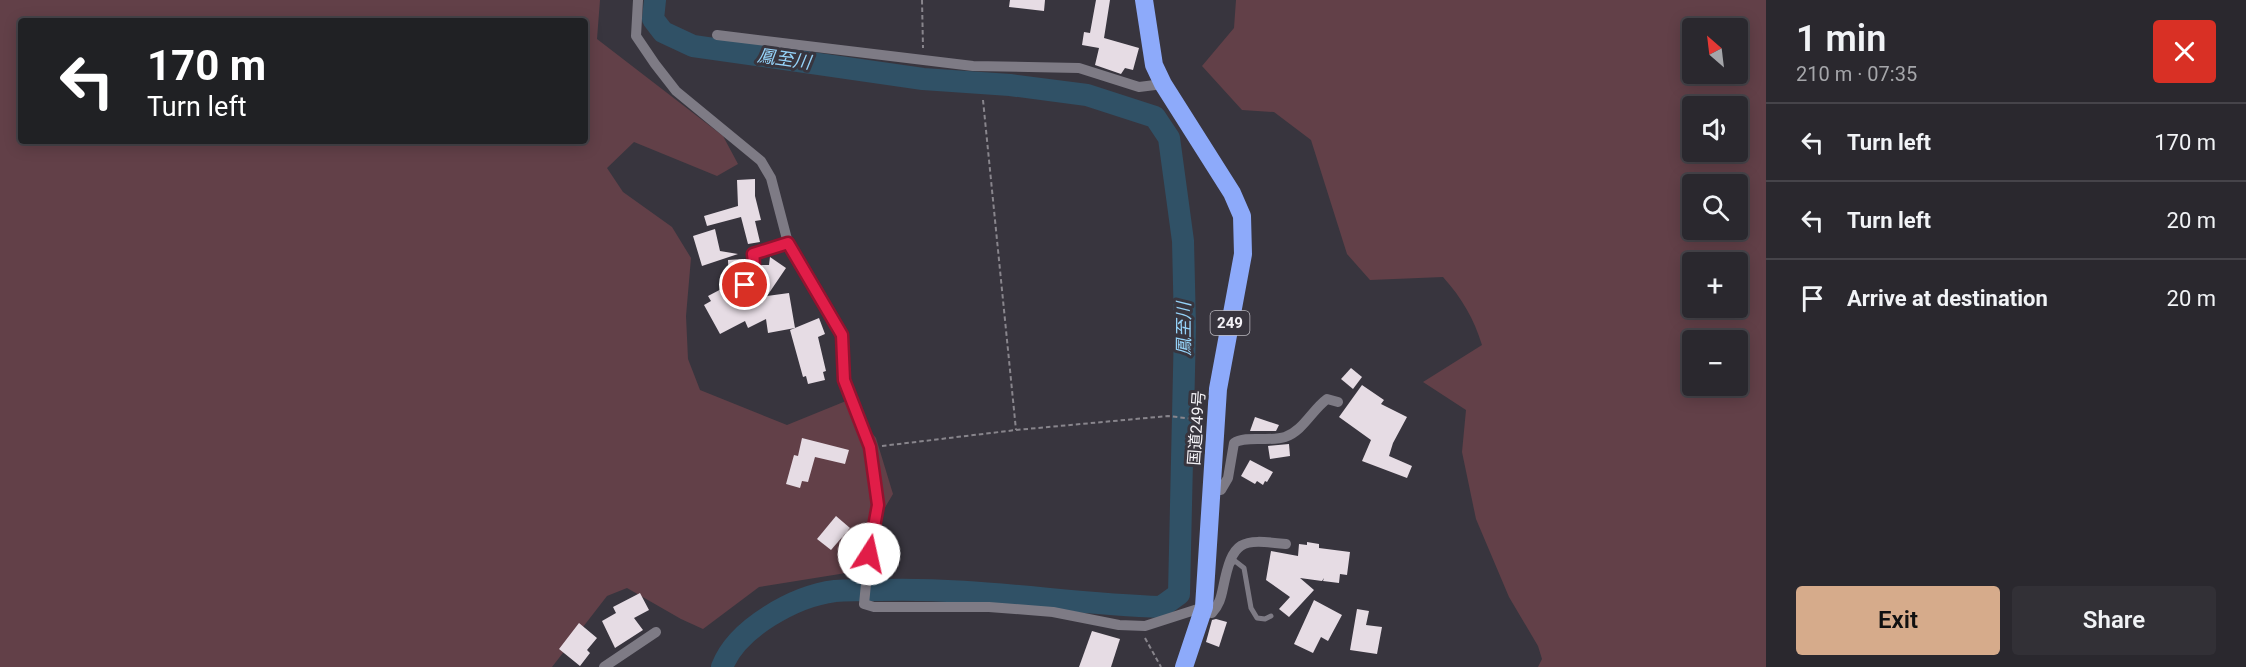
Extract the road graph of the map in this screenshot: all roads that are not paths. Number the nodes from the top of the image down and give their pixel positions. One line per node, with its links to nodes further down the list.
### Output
1 (638, 0): 5 (street)
2 (1144, 0): 4 (highway, 国道249号 / 249)
3 (717, 35): 4 (street)
4 (1162, 84): 8 (highway, 国道249号 / 249)
5 (788, 243): 6 (street); 11 (street)
6 (745, 285)
7 (1338, 402): 8 (street)
8 (1211, 489): 11 (highway, 国道249号 / 249)
9 (1286, 544): 10 (street)
10 (1227, 568): 11 (street); 12 (lane)
11 (1203, 609): 15 (highway, 国道249号 / 249)
12 (1271, 616)
13 (656, 632): 14 (street)
14 (604, 667)
15 (1184, 667)

